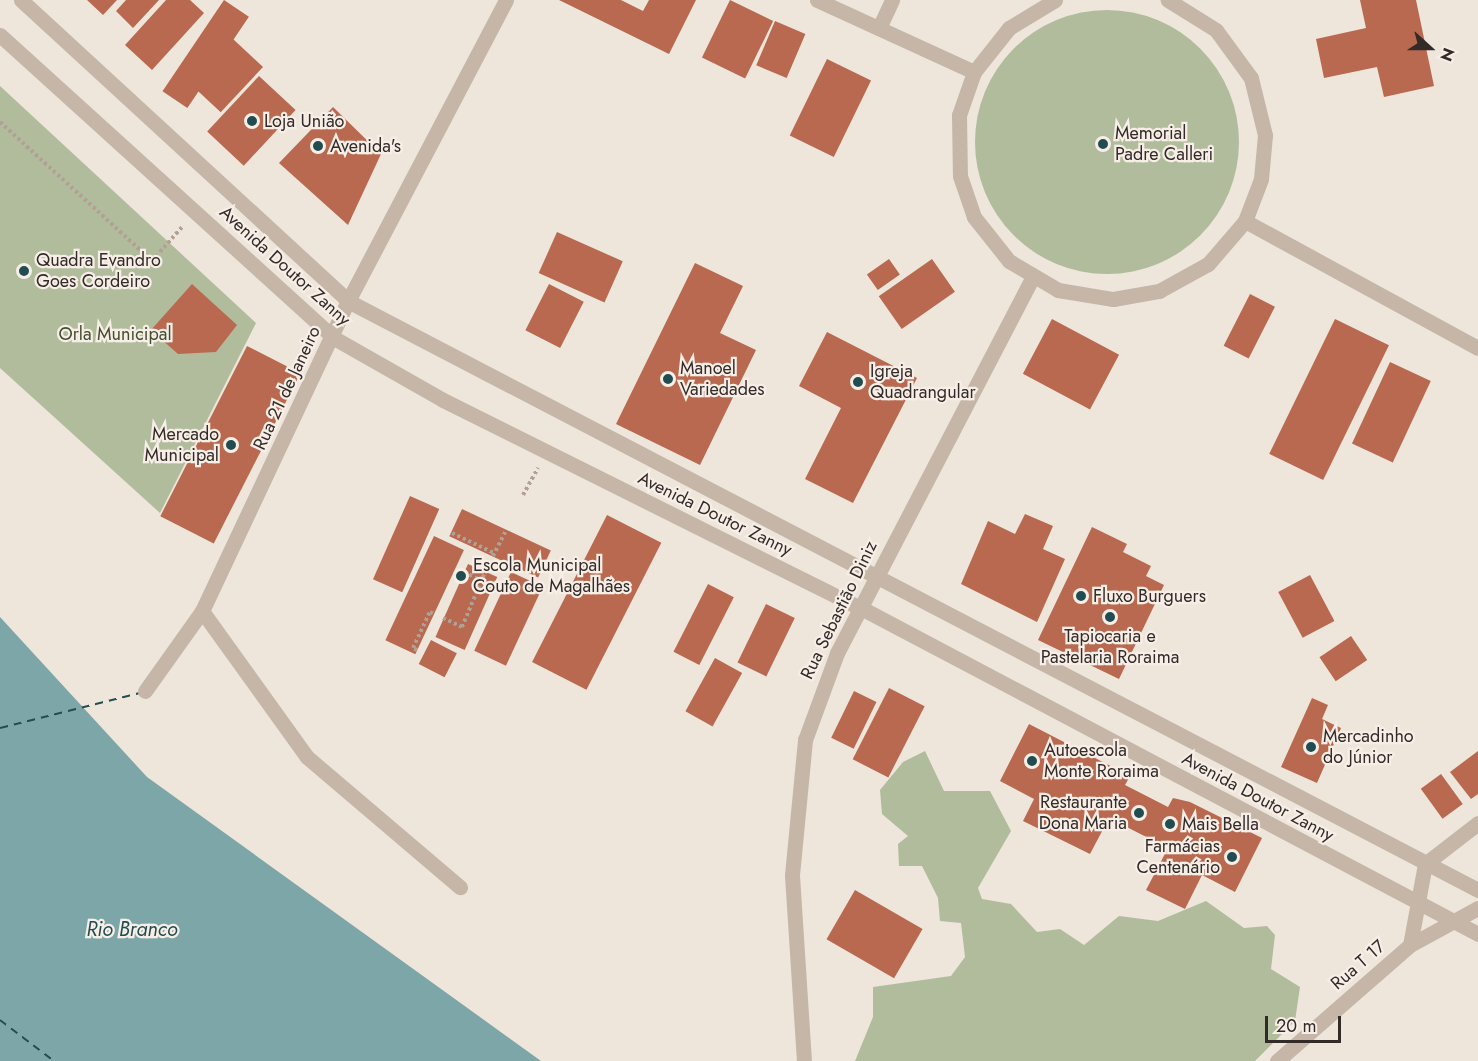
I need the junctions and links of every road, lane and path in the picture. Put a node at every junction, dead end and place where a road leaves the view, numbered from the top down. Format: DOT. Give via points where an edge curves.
graph roads {
  1 [pos="21,0"];
  2 [pos="506,0"];
  3 [pos="817,0"];
  4 [pos="892,0"];
  5 [pos="1055,0"];
  6 [pos="1176,2"];
  7 [pos="834,4"];
  8 [pos="879,28"];
  9 [pos="0,35"];
  10 [pos="974,72"];
  11 [pos="0,122"];
  12 [pos="83,198"];
  13 [pos="79,202"];
  14 [pos="195,212"];
  15 [pos="1245,221"];
  16 [pos="1032,278"];
  17 [pos="348,301"];
  18 [pos="334,338"];
  19 [pos="1478,348"];
  20 [pos="547,452"];
  21 [pos="523,495"];
  22 [pos="506,530"];
  23 [pos="452,533"];
  24 [pos="464,572"];
  25 [pos="485,572"];
  26 [pos="876,576"];
  27 [pos="483,582"];
  28 [pos="493,586"];
  29 [pos="862,609"];
  30 [pos="202,611"];
  31 [pos="434,614"];
  32 [pos="443,618"];
  33 [pos="417,650"];
  34 [pos="145,691"];
  35 [pos="1478,823"];
  36 [pos="1425,864"];
  37 [pos="460,887"];
  38 [pos="1478,890"];
  39 [pos="1420,904"];
  40 [pos="1478,908"];
  41 [pos="1455,922"];
  42 [pos="1478,934"];
  43 [pos="1410,945"];
  44 [pos="804,1061"];
  45 [pos="1277,1061"];
  1 -- 17 [label="street, Avenida Doutor Zanny"];
  2 -- 17 [label="street, Rua 21 de Janeiro"];
  3 -- 7 [label="street"];
  4 -- 8 [label="street"];
  5 -- 10 [label="street" via="1009,28"];
  6 -- 15 [label="street" via="1227,41 1257,92 1265,158"];
  7 -- 8 [label="street"];
  8 -- 10 [label="street"];
  9 -- 14 [label="street, Avenida Doutor Zanny"];
  10 -- 16 [label="street" via="957,130 964,191 990,241"];
  11 -- 12 [label="path"];
  12 -- 13 [label="path"];
  12 -- 14 [label="path" via="152,261"];
  14 -- 18 [label="street, Avenida Doutor Zanny"];
  15 -- 16 [label="street" via="1209,264 1159,291 1099,299"];
  15 -- 19 [label="street"];
  16 -- 26 [label="street, Rua Sebastião Diniz"];
  17 -- 18 [label="street, Rua 21 de Janeiro"];
  17 -- 26 [label="street, Avenida Doutor Zanny"];
  18 -- 20 [label="street, Avenida Doutor Zanny"];
  18 -- 30 [label="street, Rua 21 de Janeiro"];
  20 -- 21 [label="path"];
  20 -- 29 [label="street, Avenida Doutor Zanny"];
  22 -- 23 [label="path" via="493,554"];
  24 -- 27 [label="path"];
  25 -- 27 [label="path"];
  26 -- 29 [label="street, Rua Sebastião Diniz"];
  26 -- 36 [label="street, Avenida Doutor Zanny"];
  27 -- 28 [label="path"];
  27 -- 32 [label="path" via="462,627"];
  29 -- 39 [label="street, Avenida Doutor Zanny"];
  29 -- 44 [label="street, Rua Sebastião Diniz" via="820,694 805,740 795,809 792,875"];
  30 -- 34 [label="street, Rua 21 de Janeiro"];
  30 -- 37 [label="street" via="307,757"];
  31 -- 33 [label="path" via="430,612 413,648"];
  35 -- 36 [label="street"];
  36 -- 38 [label="street, Avenida Doutor Zanny"];
  36 -- 39 [label="street, Rua T 17"];
  39 -- 41 [label="street, Avenida Doutor Zanny"];
  39 -- 43 [label="street, Rua T 17"];
  40 -- 41 [label="street, Rua T 17"];
  41 -- 42 [label="street, Avenida Doutor Zanny"];
  41 -- 43 [label="street, Rua T 17"];
  43 -- 45 [label="street, Rua T 17"];
}
